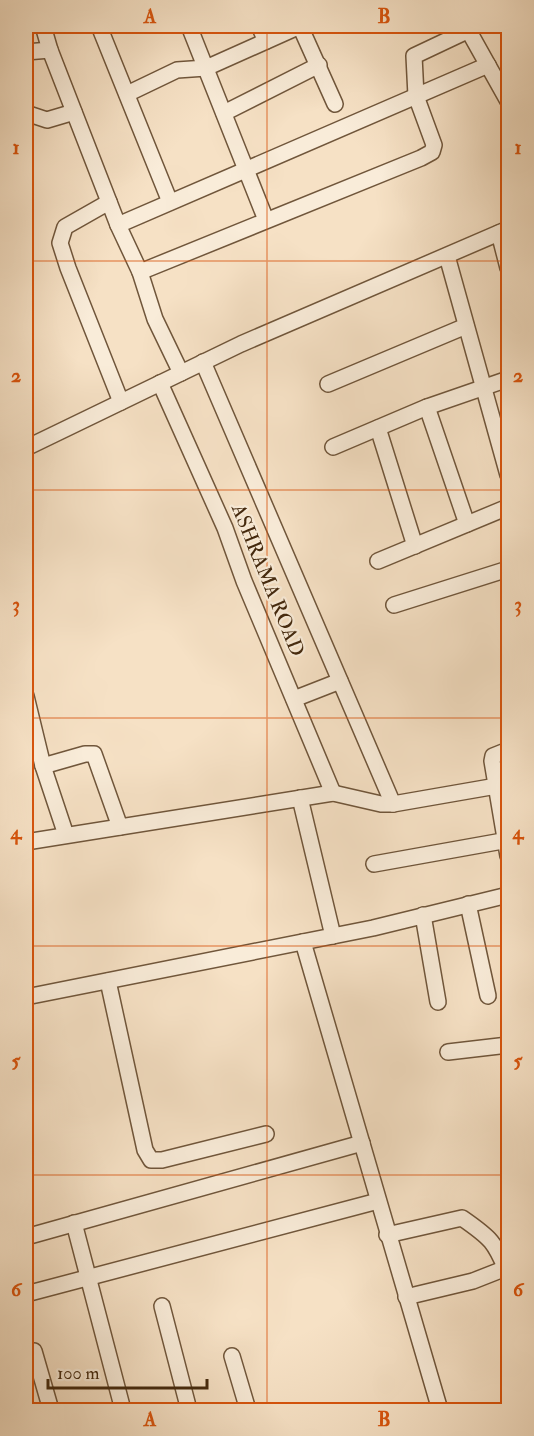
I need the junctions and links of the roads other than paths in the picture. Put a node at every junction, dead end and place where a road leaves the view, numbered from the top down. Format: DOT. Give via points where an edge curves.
graph roads {
  1 [pos="43,26"];
  2 [pos="99,26"];
  3 [pos="189,26"];
  4 [pos="259,26"];
  5 [pos="300,26"];
  6 [pos="468,28"];
  7 [pos="266,41"];
  8 [pos="50,50"];
  9 [pos="26,52"];
  10 [pos="319,65"];
  11 [pos="488,65"];
  12 [pos="206,69"];
  13 [pos="127,94"];
  14 [pos="416,96"];
  15 [pos="508,100"];
  16 [pos="335,104"];
  17 [pos="74,112"];
  18 [pos="26,113"];
  19 [pos="224,113"];
  20 [pos="246,169"];
  21 [pos="109,202"];
  22 [pos="170,202"];
  23 [pos="266,220"];
  24 [pos="118,225"];
  25 [pos="504,231"];
  26 [pos="447,256"];
  27 [pos="508,268"];
  28 [pos="140,272"];
  29 [pos="466,326"];
  30 [pos="202,362"];
  31 [pos="181,373"];
  32 [pos="508,378"];
  33 [pos="160,383"];
  34 [pos="328,384"];
  35 [pos="485,386"];
  36 [pos="121,402"];
  37 [pos="427,407"];
  38 [pos="378,428"];
  39 [pos="333,447"];
  40 [pos="26,448"];
  41 [pos="508,475"];
  42 [pos="508,507"];
  43 [pos="467,524"];
  44 [pos="415,546"];
  45 [pos="378,561"];
  46 [pos="508,569"];
  47 [pos="394,605"];
  48 [pos="340,681"];
  49 [pos="26,696"];
  50 [pos="294,699"];
  51 [pos="508,750"];
  52 [pos="44,766"];
  53 [pos="502,785"];
  54 [pos="333,793"];
  55 [pos="300,798"];
  56 [pos="393,804"];
  57 [pos="120,827"];
  58 [pos="66,835"];
  59 [pos="507,840"];
  60 [pos="26,842"];
  61 [pos="508,856"];
  62 [pos="374,864"];
  63 [pos="508,895"];
  64 [pos="468,904"];
  65 [pos="423,915"];
  66 [pos="333,936"];
  67 [pos="303,942"];
  68 [pos="108,981"];
  69 [pos="488,996"];
  70 [pos="26,997"];
  71 [pos="438,1002"];
  72 [pos="508,1045"];
  73 [pos="448,1052"];
  74 [pos="266,1134"];
  75 [pos="362,1143"];
  76 [pos="378,1201"];
  77 [pos="74,1223"];
  78 [pos="387,1235"];
  79 [pos="26,1237"];
  80 [pos="503,1247"];
  81 [pos="507,1271"];
  82 [pos="88,1277"];
  83 [pos="26,1294"];
  84 [pos="406,1297"];
  85 [pos="162,1306"];
  86 [pos="34,1351"];
  87 [pos="232,1356"];
  88 [pos="51,1410"];
  89 [pos="123,1410"];
  90 [pos="189,1410"];
  91 [pos="248,1410"];
  92 [pos="440,1410"];
  1 -- 8 [label="street"];
  2 -- 13 [label="street"];
  3 -- 12 [label="street"];
  4 -- 7 [label="street"];
  5 -- 7 [label="street"];
  5 -- 10 [label="street"];
  6 -- 11 [label="street"];
  6 -- 14 [label="street" via="414,56"];
  7 -- 12 [label="street"];
  8 -- 9 [label="street"];
  8 -- 17 [label="street"];
  10 -- 16 [label="street"];
  10 -- 19 [label="street"];
  11 -- 14 [label="street"];
  11 -- 15 [label="street"];
  12 -- 13 [label="street" via="177,70"];
  12 -- 19 [label="street"];
  13 -- 22 [label="street"];
  14 -- 20 [label="street"];
  14 -- 23 [label="street" via="431,134 432,152"];
  17 -- 18 [label="street" via="48,120"];
  17 -- 21 [label="street"];
  19 -- 20 [label="street"];
  20 -- 22 [label="street"];
  20 -- 23 [label="street"];
  21 -- 24 [label="street"];
  21 -- 36 [label="street" via="65,227 60,243"];
  22 -- 24 [label="street"];
  23 -- 28 [label="street"];
  24 -- 28 [label="street"];
  25 -- 26 [label="street"];
  25 -- 27 [label="street"];
  26 -- 29 [label="street"];
  26 -- 30 [label="street"];
  28 -- 31 [label="street" via="155,318"];
  29 -- 34 [label="street"];
  29 -- 35 [label="street"];
  30 -- 31 [label="street"];
  30 -- 48 [label="street"];
  31 -- 33 [label="street"];
  32 -- 35 [label="street"];
  33 -- 36 [label="street"];
  33 -- 50 [label="street, ASHRAMA ROAD" via="225,528"];
  35 -- 37 [label="street"];
  35 -- 41 [label="street"];
  36 -- 40 [label="street"];
  37 -- 38 [label="street"];
  37 -- 43 [label="street"];
  38 -- 39 [label="street"];
  38 -- 44 [label="street"];
  42 -- 43 [label="street"];
  43 -- 44 [label="street"];
  44 -- 45 [label="street"];
  46 -- 47 [label="street"];
  48 -- 50 [label="street"];
  48 -- 56 [label="street"];
  49 -- 52 [label="street"];
  50 -- 54 [label="street, ASHRAMA ROAD"];
  51 -- 53 [label="street" via="493,756"];
  52 -- 57 [label="street" via="94,754"];
  52 -- 58 [label="street"];
  53 -- 56 [label="street"];
  53 -- 59 [label="street"];
  54 -- 55 [label="street"];
  54 -- 56 [label="street"];
  55 -- 57 [label="street"];
  55 -- 66 [label="street"];
  57 -- 58 [label="street"];
  58 -- 60 [label="street"];
  59 -- 61 [label="street"];
  59 -- 62 [label="street"];
  63 -- 64 [label="street"];
  64 -- 65 [label="street"];
  64 -- 69 [label="street"];
  65 -- 66 [label="street"];
  65 -- 71 [label="street"];
  66 -- 67 [label="street"];
  67 -- 68 [label="street"];
  67 -- 75 [label="street"];
  68 -- 70 [label="street"];
  68 -- 74 [label="street" via="145,1150 151,1160"];
  72 -- 73 [label="street"];
  75 -- 76 [label="street"];
  75 -- 77 [label="street"];
  76 -- 78 [label="street"];
  76 -- 82 [label="street"];
  77 -- 79 [label="street"];
  77 -- 82 [label="street"];
  78 -- 80 [label="street" via="462,1218"];
  78 -- 84 [label="street"];
  80 -- 81 [label="street"];
  81 -- 84 [label="street"];
  82 -- 83 [label="street"];
  82 -- 89 [label="street"];
  84 -- 92 [label="street"];
  85 -- 90 [label="street"];
  86 -- 88 [label="street"];
  87 -- 91 [label="street"];
}
